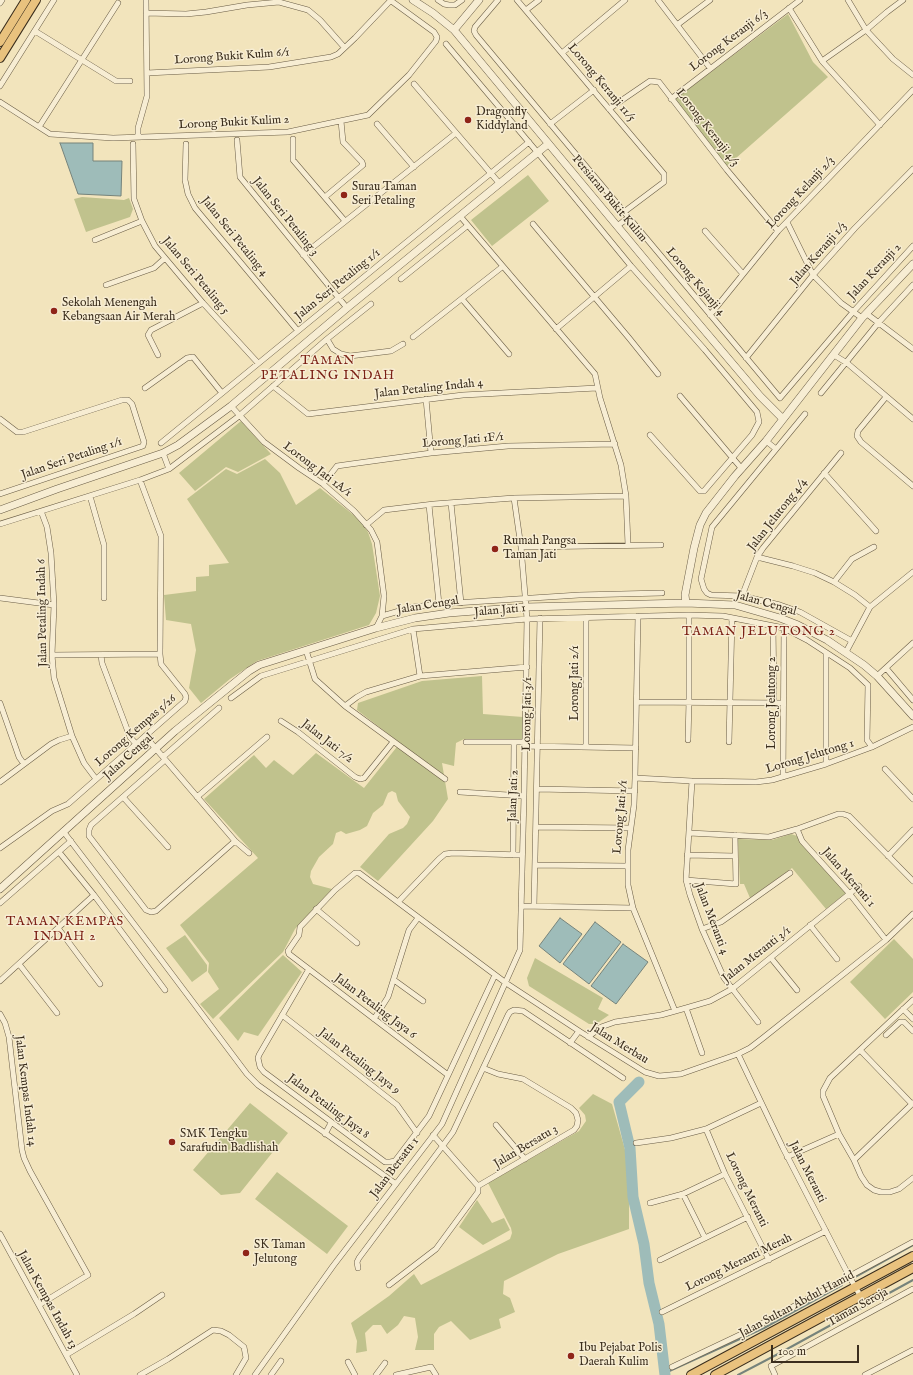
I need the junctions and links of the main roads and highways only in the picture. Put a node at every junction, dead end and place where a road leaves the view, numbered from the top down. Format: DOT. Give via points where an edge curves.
graph roads {
  1 [pos="26,0"];
  2 [pos="36,0"];
  3 [pos="0,42"];
  4 [pos="0,58"];
  5 [pos="913,1256"];
  6 [pos="913,1268"];
  7 [pos="691,1375"];
  8 [pos="715,1375"];
  1 -- 3 [label="main road"];
  2 -- 4 [label="main road"];
  5 -- 7 [label="main road, Jalan Sultan Abdul Hamid"];
  6 -- 8 [label="main road, Jalan Sultan Abdul Hamid"];
}
